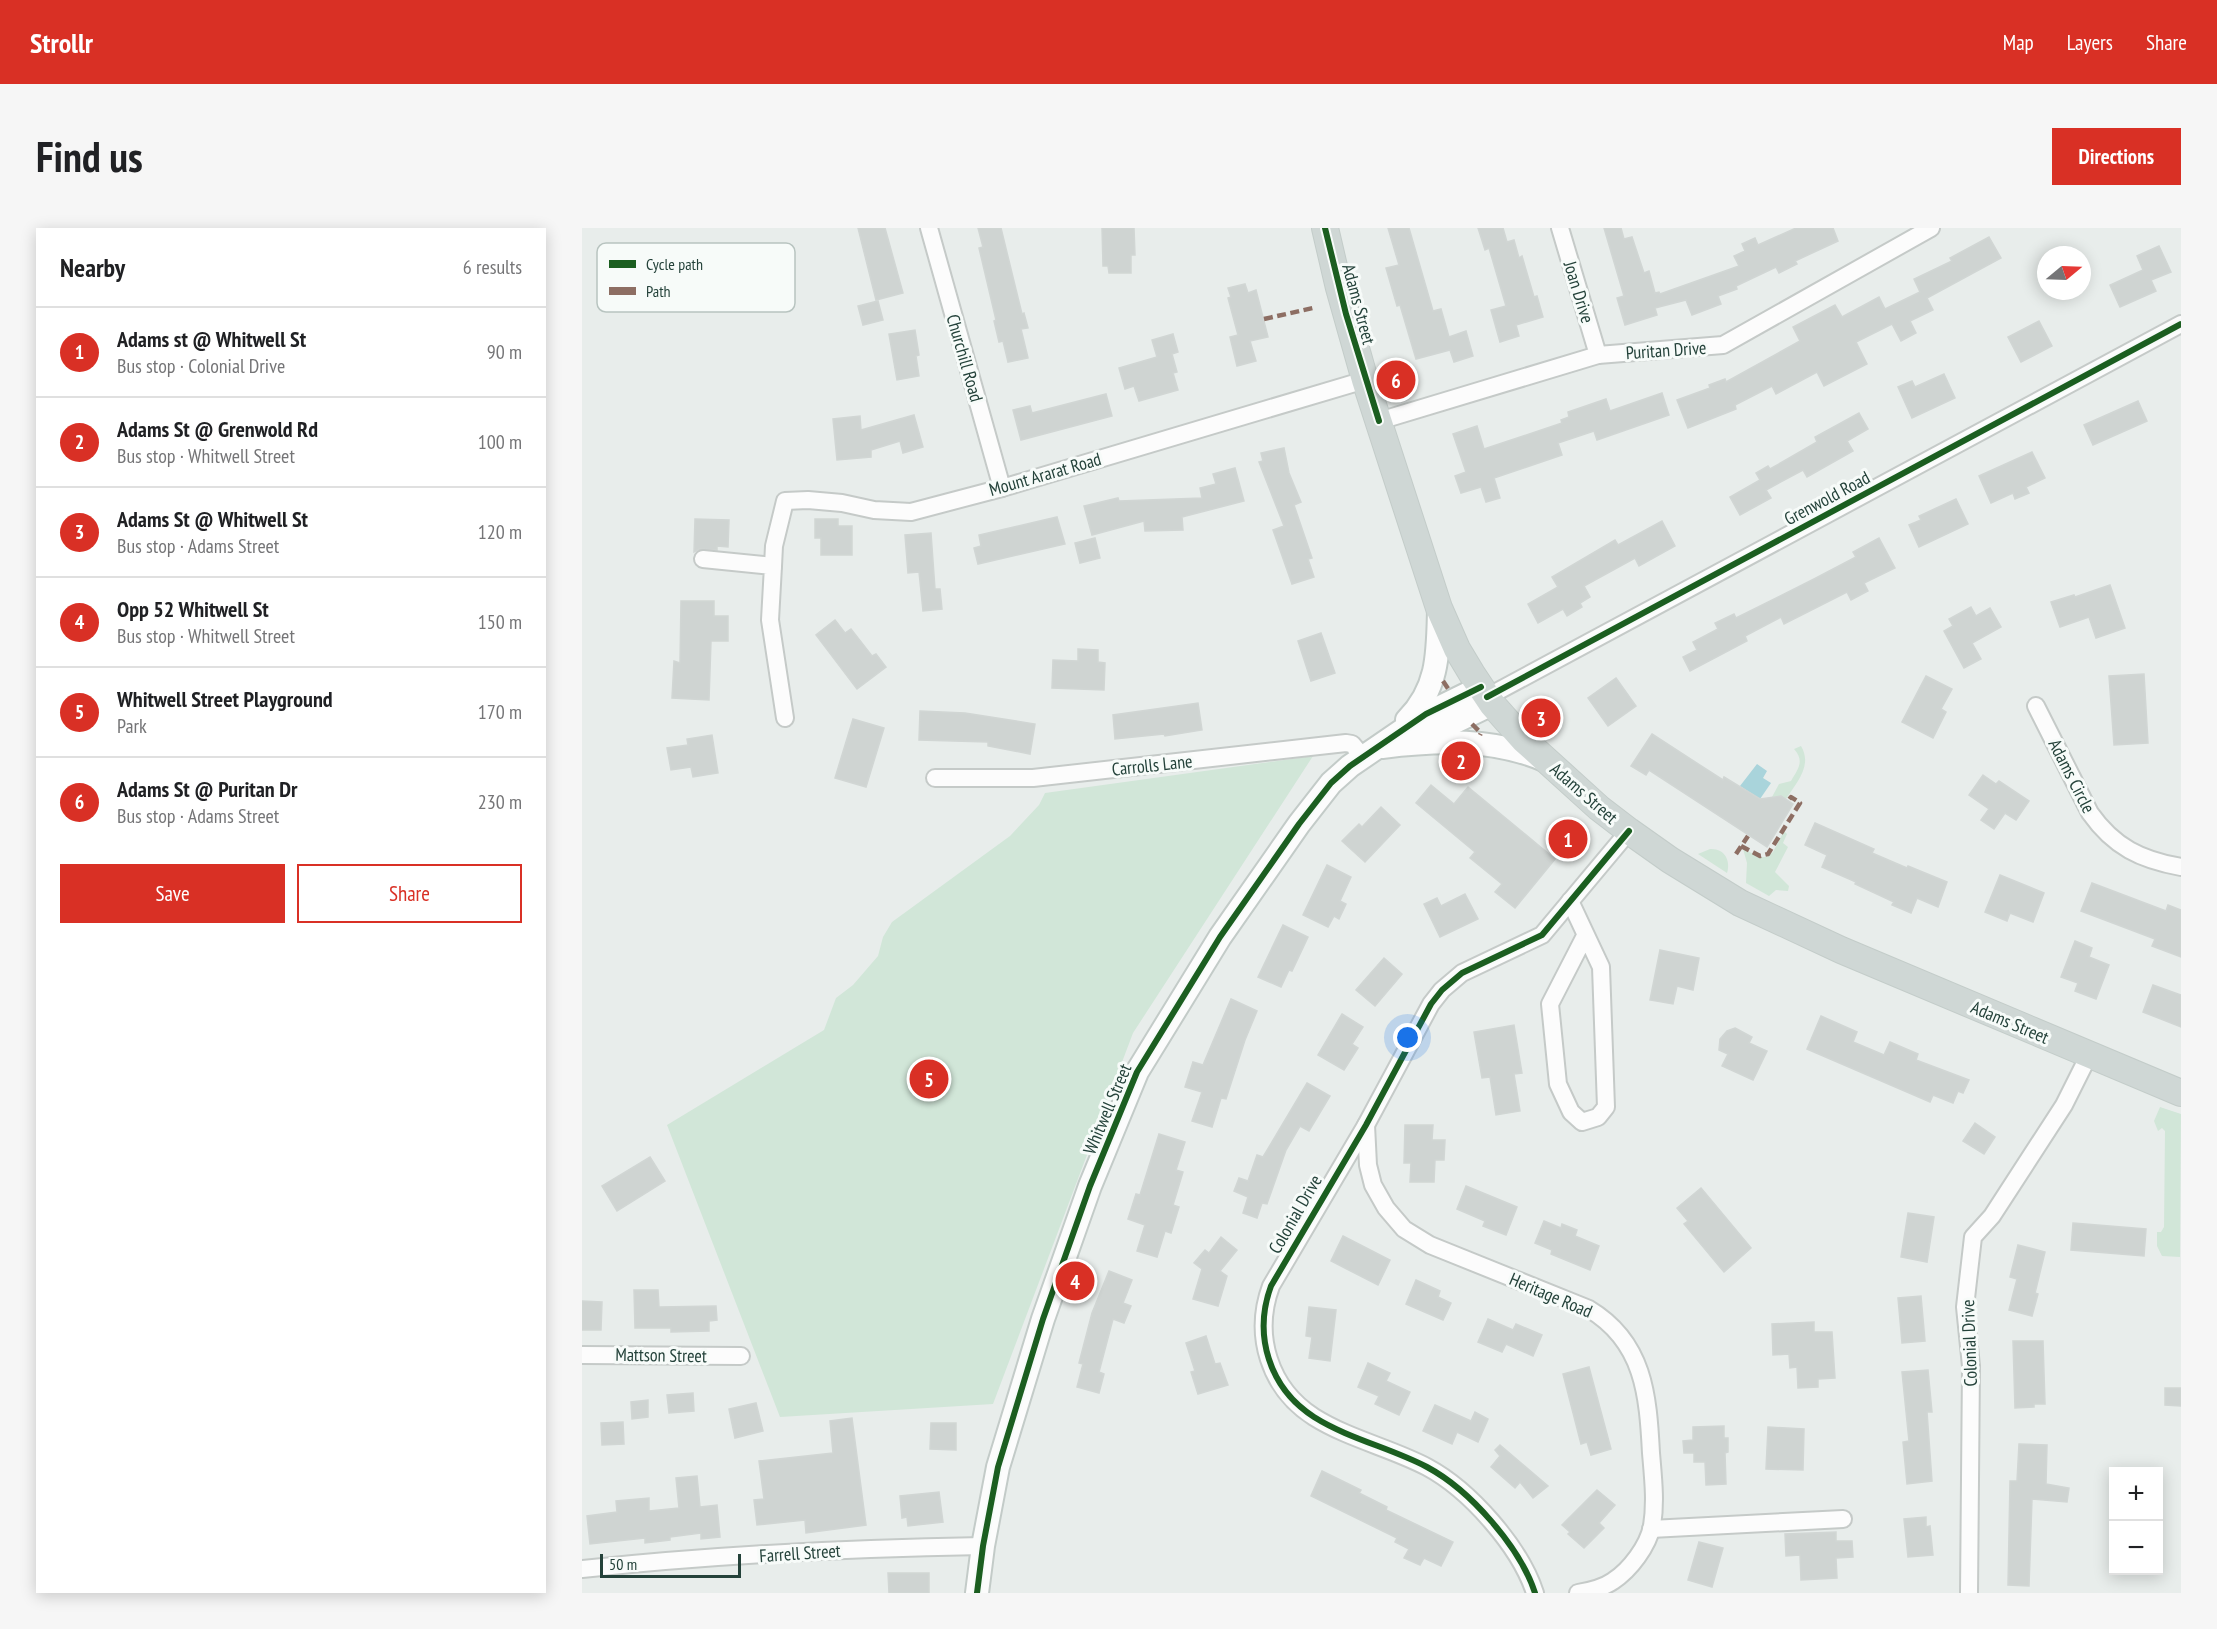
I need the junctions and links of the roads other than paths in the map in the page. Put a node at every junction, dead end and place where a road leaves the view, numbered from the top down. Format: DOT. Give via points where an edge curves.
graph roads {
  1 [pos="930,228"];
  2 [pos="1325,228"];
  3 [pos="1560,228"];
  4 [pos="1931,228"];
  5 [pos="2181,324"];
  6 [pos="1598,355"];
  7 [pos="1365,380"];
  8 [pos="1379,421"];
  9 [pos="1002,488"];
  10 [pos="703,560"];
  11 [pos="773,566"];
  12 [pos="1439,608"];
  13 [pos="1487,696"];
  14 [pos="2036,706"];
  15 [pos="785,718"];
  16 [pos="1371,752"];
  17 [pos="1548,762"];
  18 [pos="935,778"];
  19 [pos="1629,831"];
  20 [pos="2181,867"];
  21 [pos="1570,902"];
  22 [pos="1586,936"];
  23 [pos="2090,1056"];
  24 [pos="2181,1093"];
  25 [pos="1366,1125"];
  26 [pos="582,1355"];
  27 [pos="741,1356"];
  28 [pos="1843,1519"];
  29 [pos="1651,1529"];
  30 [pos="983,1546"];
  31 [pos="582,1569"];
  32 [pos="977,1593"];
  33 [pos="1535,1593"];
  34 [pos="1578,1593"];
  35 [pos="1970,1593"];
  1 -- 9 [label="street, Churchill Road"];
  2 -- 7 [label="main road, Adams Street"];
  3 -- 6 [label="street, Joan Drive"];
  4 -- 6 [label="street, Puritan Drive" via="1723,345"];
  5 -- 13 [label="street, Grenwold Road"];
  6 -- 8 [label="street, Puritan Drive"];
  7 -- 8 [label="main road, Adams Street"];
  7 -- 9 [label="street, Mount Ararat Road"];
  8 -- 12 [label="main road, Adams Street"];
  9 -- 11 [label="street, Mount Ararat Road" via="911,512 785,501"];
  10 -- 11 [label="street"];
  11 -- 15 [label="street" via="770,620"];
  12 -- 13 [label="main road, Adams Street" via="1457,649"];
  12 -- 16 [label="street" via="1438,651 1427,694 1419,709"];
  13 -- 16 [label="street, Whitwell Street" via="1436,731"];
  13 -- 17 [label="main road, Adams Street"];
  14 -- 20 [label="street, Adams Circle" via="2090,813 2102,828 2138,855"];
  16 -- 17 [label="street" via="1439,741 1476,743"];
  16 -- 18 [label="street, Carrolls Lane" via="1346,743 1033,778"];
  16 -- 30 [label="street, Whitwell Street" via="1331,783 1299,824 1220,937 1137,1072 1090,1186 1043,1318 998,1467"];
  17 -- 19 [label="main road, Adams Street"];
  19 -- 21 [label="street, Colonial Drive"];
  19 -- 23 [label="main road, Adams Street" via="1706,884 1760,913"];
  21 -- 22 [label="street"];
  21 -- 25 [label="street, Colonial Drive" via="1542,935 1462,973 1442,990 1421,1021"];
  22 -- 22 [label="street" via="1550,1004 1558,1084 1571,1112 1582,1122 1598,1117 1606,1107 1601,967"];
  23 -- 24 [label="main road, Adams Street"];
  23 -- 35 [label="street, Colonial Drive" via="2064,1105 1992,1216 1973,1237 1965,1306 1971,1366"];
  25 -- 29 [label="street, Heritage Road" via="1373,1185 1404,1229 1430,1245 1589,1309 1617,1331 1628,1346 1642,1375 1649,1409 1654,1506"];
  25 -- 33 [label="street, Colonial Drive" via="1271,1286 1263,1313 1269,1362 1284,1389 1315,1418 1426,1467 1460,1489 1494,1524 1527,1573"];
  26 -- 27 [label="street, Mattson Street"];
  28 -- 29 [label="street"];
  29 -- 34 [label="street, Heritage Road" via="1625,1571 1602,1587"];
  30 -- 31 [label="street, Farrell Street" via="882,1548"];
  30 -- 32 [label="street, Whitwell Street"];
}
